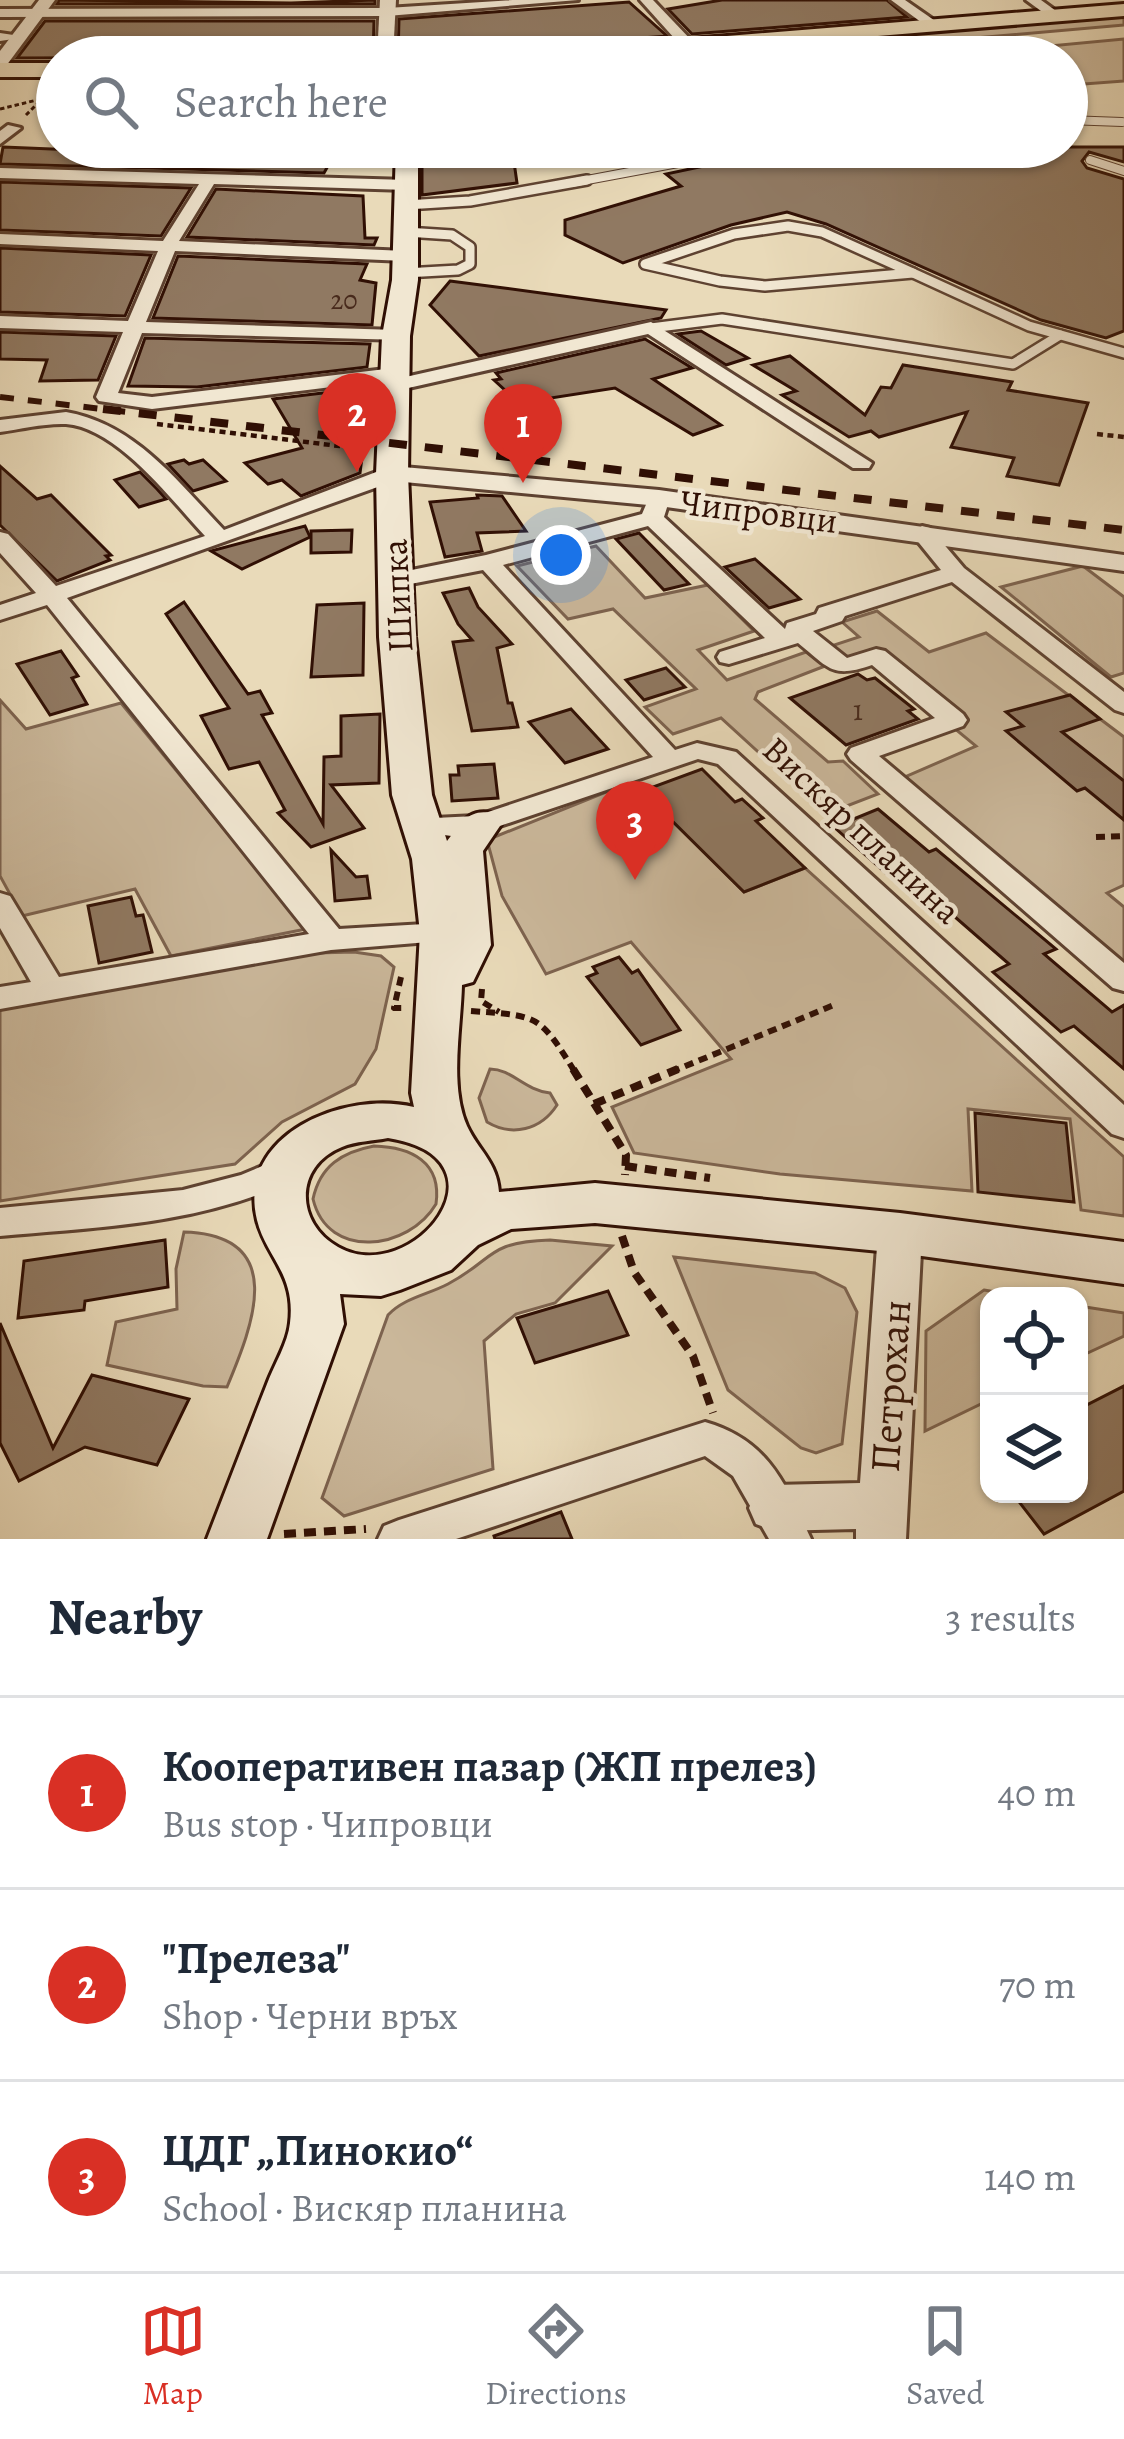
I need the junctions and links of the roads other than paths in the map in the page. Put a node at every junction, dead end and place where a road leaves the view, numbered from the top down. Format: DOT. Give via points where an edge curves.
graph roads {
  1 [pos="572,0"];
  2 [pos="646,0"];
  3 [pos="897,0"];
  4 [pos="1032,0"];
  5 [pos="387,6"];
  6 [pos="42,7"];
  7 [pos="1124,10"];
  8 [pos="0,13"];
  9 [pos="1057,16"];
  10 [pos="934,26"];
  11 [pos="1124,29"];
  12 [pos="386,36"];
  13 [pos="680,36"];
  14 [pos="812,36"];
  15 [pos="1044,36"];
  16 [pos="20,37"];
  17 [pos="0,38"];
  18 [pos="0,66"];
  19 [pos="36,82"];
  20 [pos="36,89"];
  21 [pos="0,92"];
  22 [pos="1088,121"];
  23 [pos="1121,122"];
  24 [pos="1090,160"];
  25 [pos="407,168"];
  26 [pos="650,168"];
  27 [pos="1124,171"];
  28 [pos="0,173"];
  29 [pos="209,179"];
  30 [pos="406,230"];
  31 [pos="0,239"];
  32 [pos="169,244"];
  33 [pos="914,273"];
  34 [pos="0,322"];
  35 [pos="138,327"];
  36 [pos="651,328"];
  37 [pos="1060,335"];
  38 [pos="396,336"];
  39 [pos="1124,343"];
  40 [pos="1119,352"];
  41 [pos="395,380"];
  42 [pos="0,426"];
  43 [pos="862,463"];
  44 [pos="392,474"];
  45 [pos="656,508"];
  46 [pos="922,533"];
  47 [pos="0,539"];
  48 [pos="220,539"];
  49 [pos="488,562"];
  50 [pos="1124,563"];
  51 [pos="956,573"];
  52 [pos="395,580"];
  53 [pos="52,596"];
  54 [pos="0,613"];
  55 [pos="792,637"];
  56 [pos="729,657"];
  57 [pos="1124,705"];
  58 [pos="669,759"];
  59 [pos="482,823"];
  60 [pos="424,825"];
  61 [pos="0,903"];
  62 [pos="442,933"];
  63 [pos="331,940"];
  64 [pos="1124,980"];
  65 [pos="51,989"];
  66 [pos="442,989"];
  67 [pos="0,998"];
  68 [pos="436,1041"];
  69 [pos="355,1123"];
  70 [pos="1124,1125"];
  71 [pos="457,1151"];
  72 [pos="286,1168"];
  73 [pos="204,1200"];
  74 [pos="609,1204"];
  75 [pos="0,1222"];
  76 [pos="461,1230"];
  77 [pos="900,1233"];
  78 [pos="291,1238"];
  79 [pos="1124,1263"];
  80 [pos="403,1268"];
  81 [pos="310,1347"];
  82 [pos="882,1517"];
  83 [pos="782,1524"];
  84 [pos="379,1535"];
  85 [pos="237,1539"];
  1 -- 5 [label="street"];
  2 -- 13 [label="street"];
  3 -- 10 [label="street"];
  4 -- 9 [label="street"];
  5 -- 6 [label="street"];
  5 -- 12 [label="street"];
  6 -- 8 [label="street"];
  6 -- 16 [label="street"];
  7 -- 9 [label="main road"];
  9 -- 10 [label="main road"];
  10 -- 14 [label="main road"];
  11 -- 15 [label="main road"];
  16 -- 17 [label="street"];
  16 -- 18 [label="street"];
  18 -- 19 [label="main road"];
  20 -- 21 [label="main road"];
  22 -- 23 [label="lane"];
  24 -- 27 [label="lane"];
  25 -- 30 [label="main road, Шипка"];
  26 -- 30 [label="lane" via="470,201"];
  28 -- 29 [label="street"];
  29 -- 30 [label="street"];
  29 -- 32 [label="street"];
  30 -- 30 [label="lane" via="458,270 470,265 470,247 452,235"];
  30 -- 32 [label="street"];
  30 -- 38 [label="main road, Шипка"];
  31 -- 32 [label="street"];
  32 -- 35 [label="street"];
  33 -- 33 [label="lane" via="864,270 732,285 645,264 784,226"];
  33 -- 37 [label="lane"];
  34 -- 35 [label="street"];
  35 -- 38 [label="street"];
  35 -- 41 [label="street" via="106,397 152,403"];
  36 -- 37 [label="lane" via="722,319 1013,364"];
  36 -- 41 [label="street"];
  36 -- 43 [label="street"];
  37 -- 40 [label="lane"];
  38 -- 41 [label="main road, Шипка"];
  39 -- 40 [label="lane"];
  41 -- 44 [label="main road, Шипка"];
  42 -- 48 [label="street" via="70,417 101,427"];
  44 -- 45 [label="street, Чипровци"];
  44 -- 48 [label="street"];
  44 -- 52 [label="main road, Шипка"];
  45 -- 46 [label="street, Чипровци"];
  45 -- 49 [label="street"];
  45 -- 55 [label="street"];
  46 -- 50 [label="street, Чипровци"];
  46 -- 51 [label="street"];
  47 -- 53 [label="street"];
  48 -- 53 [label="street"];
  49 -- 52 [label="street"];
  49 -- 58 [label="street"];
  51 -- 55 [label="street" via="828,613"];
  51 -- 57 [label="street"];
  52 -- 60 [label="main road, Шипка" via="412,795"];
  53 -- 54 [label="street"];
  53 -- 63 [label="street"];
  55 -- 56 [label="street"];
  55 -- 64 [label="street" via="843,667 876,656 954,720 860,754"];
  58 -- 59 [label="street, Вискяр планина"];
  58 -- 70 [label="street, Вискяр планина" via="697,751 727,758"];
  59 -- 60 [label="street, Вискяр планина"];
  59 -- 66 [label="main road" via="462,850 469,945"];
  60 -- 62 [label="main road, Шипка"];
  61 -- 65 [label="street"];
  62 -- 63 [label="street"];
  62 -- 66 [label="main road, Шипка"];
  63 -- 65 [label="street"];
  65 -- 67 [label="street"];
  66 -- 68 [label="main road, Шипка"];
  68 -- 69 [label="main road, Шипка" via="400,1092"];
  68 -- 71 [label="main road, Шипка" via="437,1111"];
  69 -- 71 [label="main road" via="404,1122"];
  69 -- 72 [label="main road, Шипка" via="314,1140"];
  71 -- 74 [label="main road" via="513,1182"];
  71 -- 76 [label="main road, Шипка" via="473,1203"];
  72 -- 73 [label="street"];
  72 -- 78 [label="main road" via="276,1202"];
  73 -- 75 [label="street"];
  73 -- 78 [label="street" via="249,1208"];
  74 -- 76 [label="main road" via="505,1210"];
  74 -- 77 [label="main road"];
  76 -- 80 [label="main road" via="431,1257"];
  77 -- 79 [label="main road"];
  77 -- 82 [label="street, Петрохан"];
  78 -- 80 [label="main road" via="337,1270"];
  78 -- 81 [label="main road" via="316,1292"];
  80 -- 81 [label="main road" via="362,1292"];
  81 -- 85 [label="main road"];
  82 -- 83 [label="street" via="865,1506"];
  83 -- 84 [label="street" via="745,1458 727,1442 705,1439"];
}
